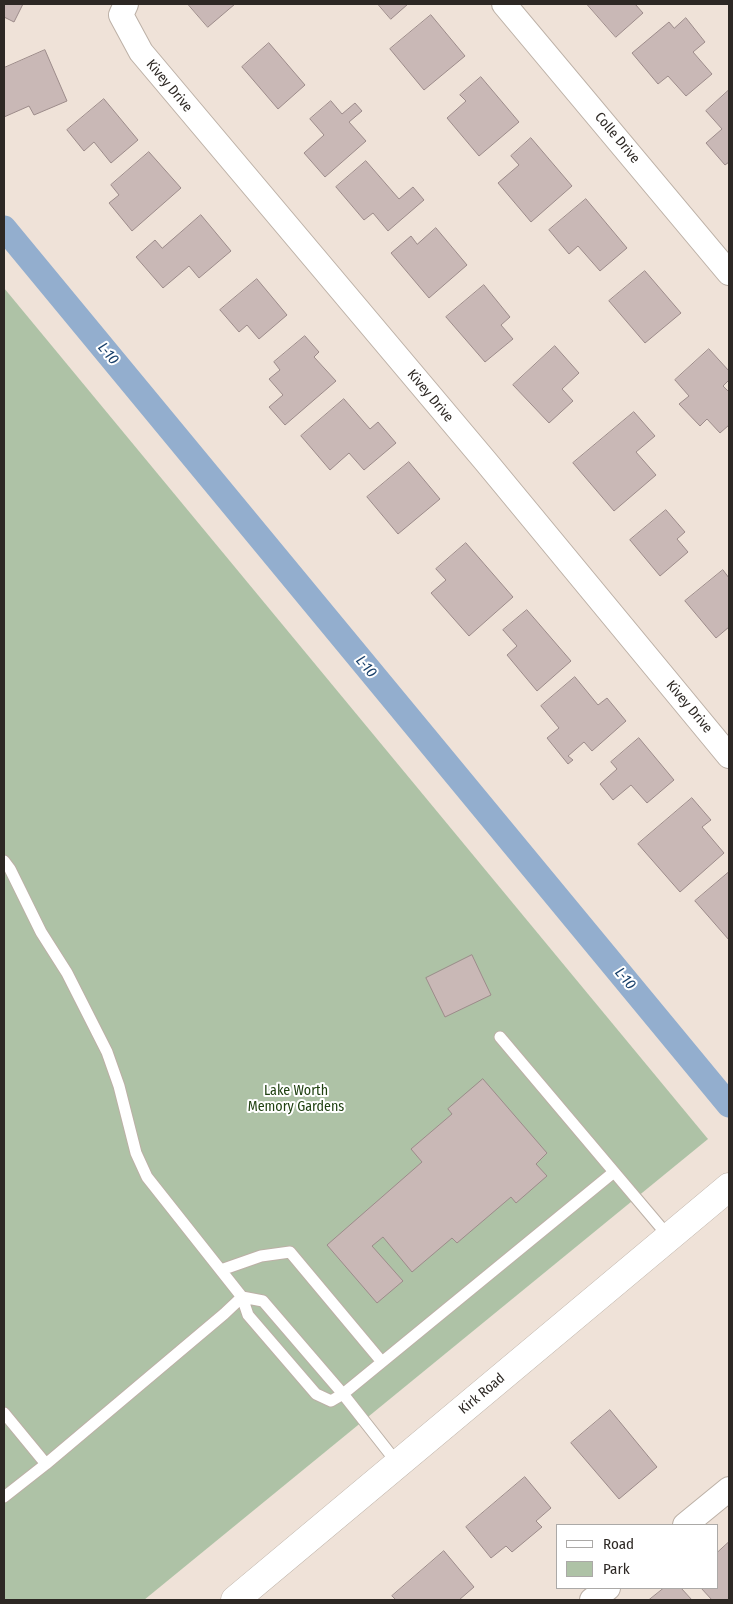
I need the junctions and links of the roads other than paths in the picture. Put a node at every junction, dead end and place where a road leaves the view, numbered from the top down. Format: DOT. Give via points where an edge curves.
graph roads {
  1 [pos="126,4"];
  2 [pos="504,4"];
  3 [pos="729,273"];
  4 [pos="729,756"];
  5 [pos="6,868"];
  6 [pos="500,1037"];
  7 [pos="614,1172"];
  8 [pos="729,1187"];
  9 [pos="669,1237"];
  10 [pos="221,1270"];
  11 [pos="242,1297"];
  12 [pos="382,1362"];
  13 [pos="343,1394"];
  14 [pos="4,1413"];
  15 [pos="46,1464"];
  16 [pos="398,1464"];
  17 [pos="729,1489"];
  18 [pos="4,1498"];
  19 [pos="686,1524"];
  20 [pos="607,1589"];
  21 [pos="235,1600"];
  22 [pos="592,1600"];
  1 -- 4 [label="street, Kivey Drive" via="121,15 141,52"];
  2 -- 3 [label="street, Colle Drive"];
  5 -- 10 [label="lane" via="107,1052 136,1152 147,1177"];
  6 -- 7 [label="lane"];
  7 -- 9 [label="lane"];
  7 -- 12 [label="lane"];
  8 -- 9 [label="street, Kirk Road"];
  9 -- 16 [label="street, Kirk Road"];
  10 -- 11 [label="lane"];
  10 -- 12 [label="lane" via="260,1256 290,1252"];
  11 -- 13 [label="lane" via="263,1301"];
  11 -- 13 [label="lane" via="248,1315 316,1394 331,1400"];
  11 -- 15 [label="lane"];
  12 -- 13 [label="lane"];
  13 -- 16 [label="lane"];
  14 -- 15 [label="lane"];
  15 -- 18 [label="lane"];
  16 -- 21 [label="street, Kirk Road"];
  17 -- 19 [label="street"];
  20 -- 22 [label="street"];
}
